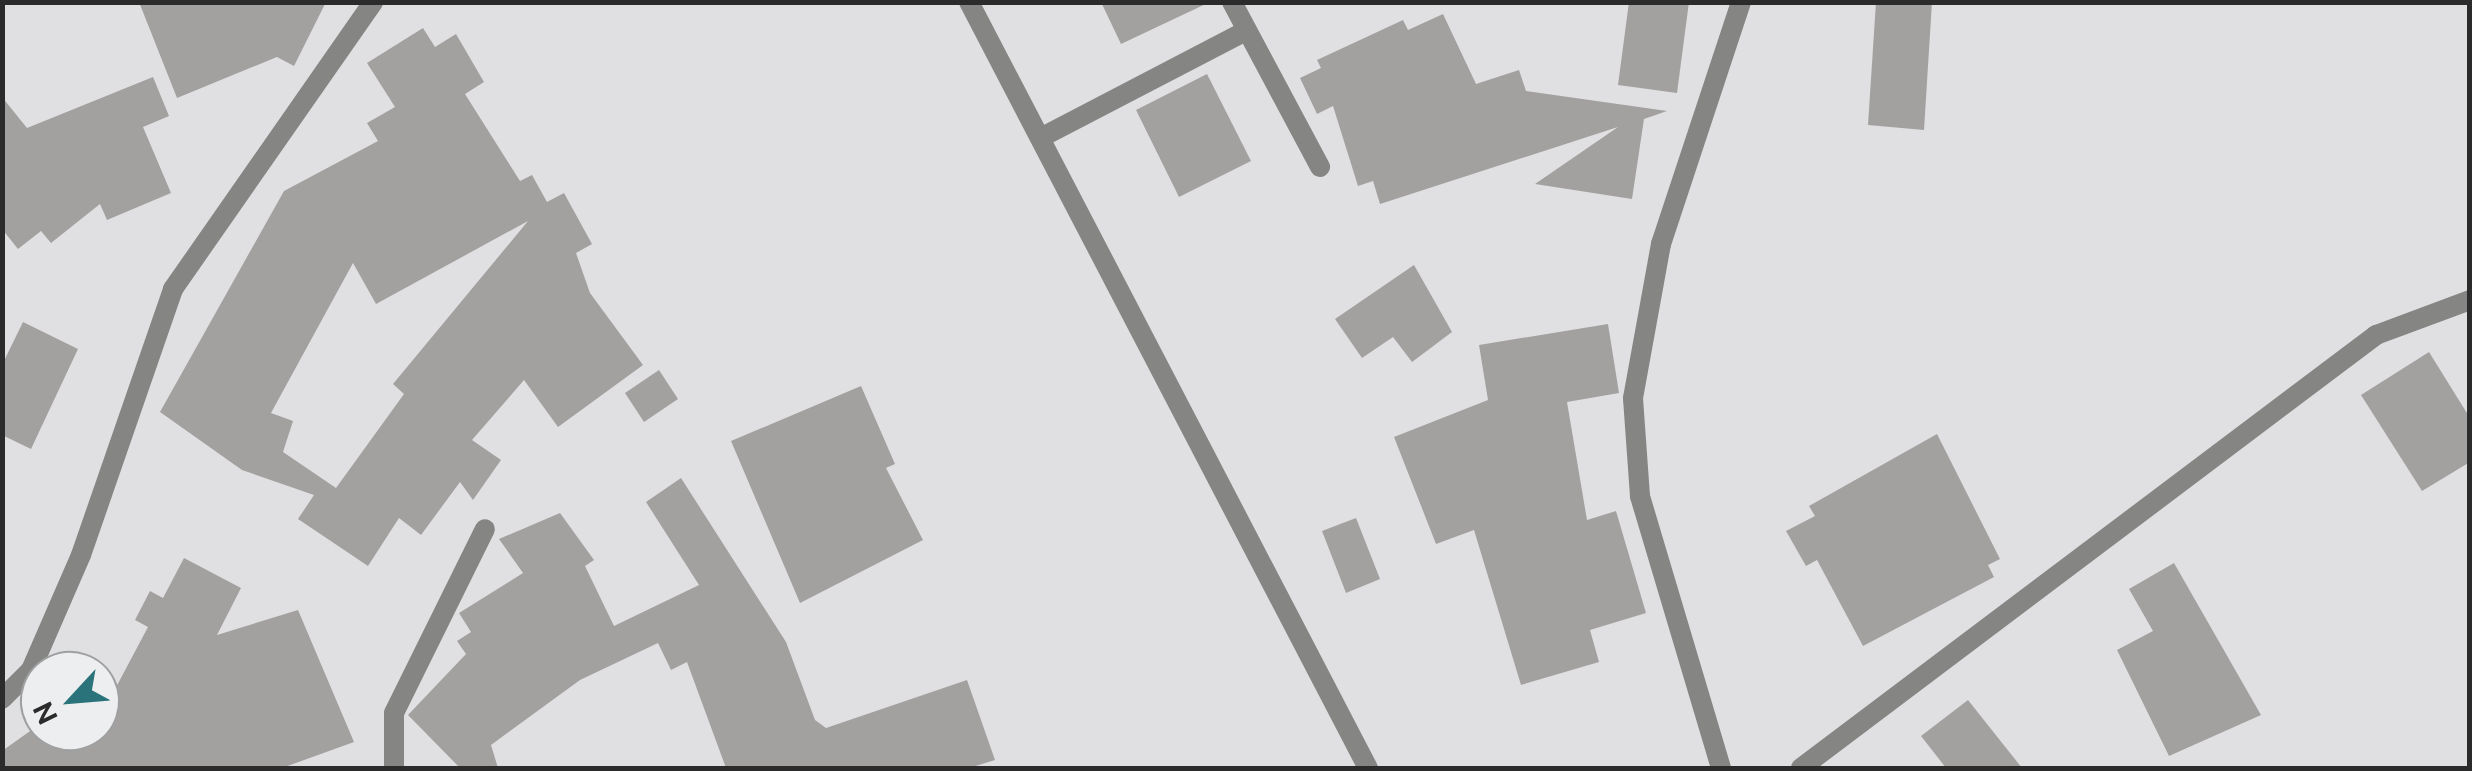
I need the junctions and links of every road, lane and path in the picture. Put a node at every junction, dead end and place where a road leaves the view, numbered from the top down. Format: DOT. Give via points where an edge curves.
graph roads {
  1 [pos="372,2"];
  2 [pos="969,2"];
  3 [pos="1232,2"];
  4 [pos="1741,2"];
  5 [pos="1244,32"];
  6 [pos="1044,136"];
  7 [pos="1320,166"];
  8 [pos="2470,300"];
  9 [pos="485,529"];
  10 [pos="2,699"];
  11 [pos="394,768"];
  12 [pos="1368,768"];
  13 [pos="1721,768"];
  14 [pos="1801,768"];
  1 -- 10 [label="street" via="174,289 32,670"];
  2 -- 6 [label="street"];
  3 -- 5 [label="street"];
  4 -- 13 [label="street" via="1661,244 1633,398 1640,496"];
  5 -- 6 [label="street"];
  5 -- 7 [label="street"];
  6 -- 12 [label="street"];
  8 -- 14 [label="street" via="2376,335"];
  9 -- 11 [label="street" via="394,714"];
}
